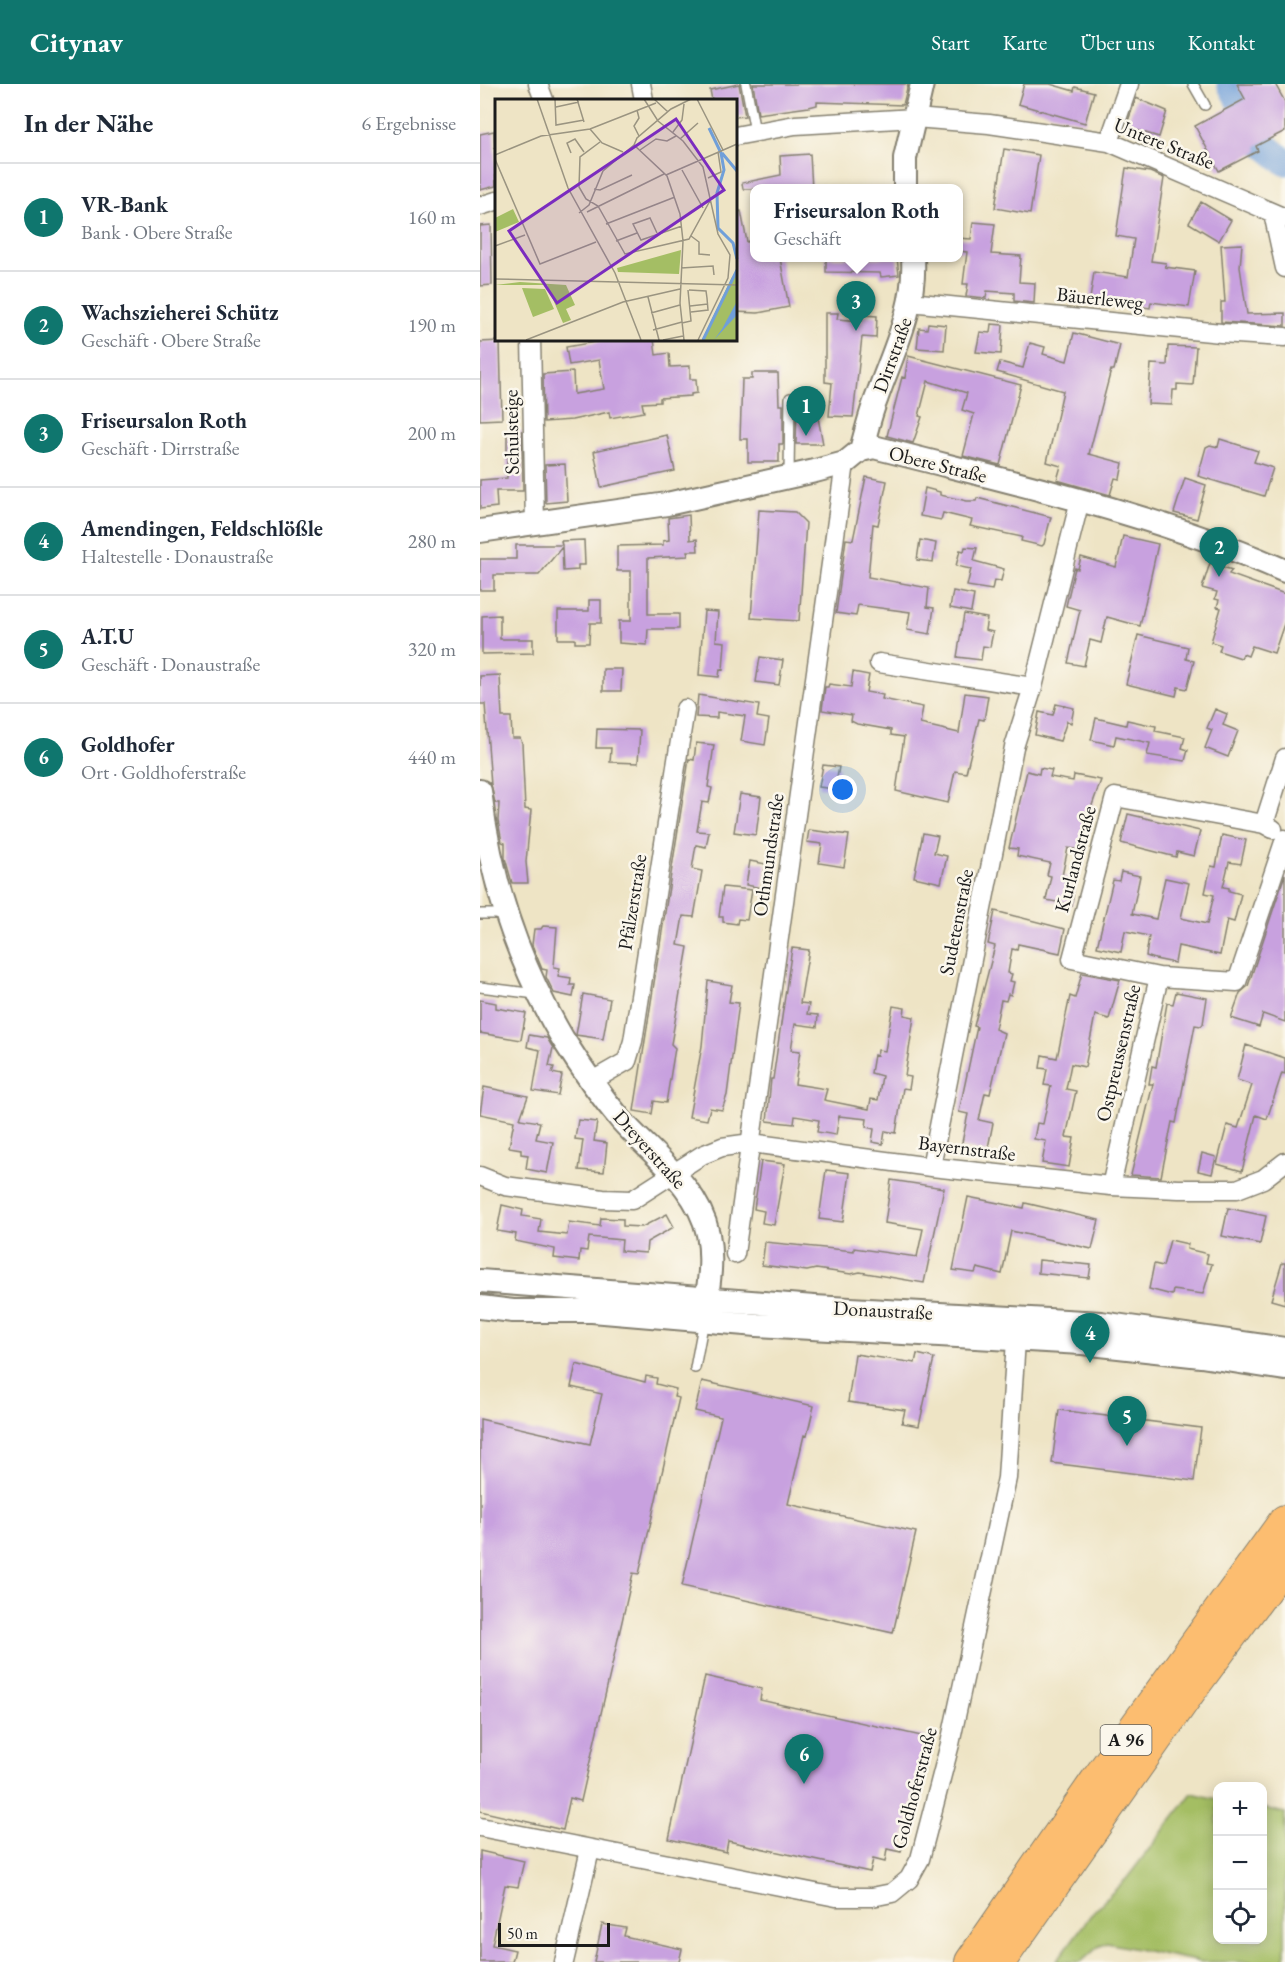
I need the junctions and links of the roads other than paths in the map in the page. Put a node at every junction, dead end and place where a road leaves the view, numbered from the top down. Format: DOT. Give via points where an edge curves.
graph roads {
  1 [pos="538,84"];
  2 [pos="641,84"];
  3 [pos="746,84"];
  4 [pos="922,84"];
  5 [pos="1129,84"];
  6 [pos="1193,84"];
  7 [pos="544,99"];
  8 [pos="644,99"];
  9 [pos="1205,105"];
  10 [pos="915,118"];
  11 [pos="755,132"];
  12 [pos="736,136"];
  13 [pos="1109,142"];
  14 [pos="906,184"];
  15 [pos="495,201"];
  16 [pos="480,206"];
  17 [pos="1279,215"];
  18 [pos="913,262"];
  19 [pos="1285,268"];
  20 [pos="910,302"];
  21 [pos="1285,336"];
  22 [pos="531,340"];
  23 [pos="797,398"];
  24 [pos="853,457"];
  25 [pos="791,481"];
  26 [pos="1080,500"];
  27 [pos="535,524"];
  28 [pos="480,531"];
  29 [pos="1285,571"];
  30 [pos="879,663"];
  31 [pos="1033,687"];
  32 [pos="685,709"];
  33 [pos="1285,758"];
  34 [pos="480,791"];
  35 [pos="1264,824"];
  36 [pos="1285,834"];
  37 [pos="1285,839"];
  38 [pos="480,914"];
  39 [pos="506,914"];
  40 [pos="1159,977"];
  41 [pos="480,987"];
  42 [pos="538,995"];
  43 [pos="592,1081"];
  44 [pos="751,1143"];
  45 [pos="1285,1162"];
  46 [pos="931,1167"];
  47 [pos="673,1174"];
  48 [pos="480,1176"];
  49 [pos="1111,1186"];
  50 [pos="735,1254"];
  51 [pos="480,1281"];
  52 [pos="707,1297"];
  53 [pos="480,1307"];
  54 [pos="704,1320"];
  55 [pos="1016,1340"];
  56 [pos="1285,1349"];
  57 [pos="695,1368"];
  58 [pos="1285,1370"];
  59 [pos="1285,1521"];
  60 [pos="1285,1562"];
  61 [pos="480,1827"];
  62 [pos="590,1850"];
  63 [pos="564,1962"];
  64 [pos="971,1962"];
  65 [pos="999,1962"];
  1 -- 7 [label="street"];
  2 -- 8 [label="street"];
  3 -- 11 [label="lane"];
  4 -- 10 [label="street"];
  5 -- 13 [label="street"];
  6 -- 9 [label="lane"];
  10 -- 11 [label="street, Untere Straße" via="795,125"];
  10 -- 13 [label="street, Untere Straße" via="989,124"];
  10 -- 14 [label="street" via="905,158"];
  11 -- 12 [label="street, Untere Straße"];
  13 -- 17 [label="street, Untere Straße"];
  15 -- 16 [label="street"];
  17 -- 19 [label="street"];
  18 -- 20 [label="street, Dirrstraße"];
  20 -- 21 [label="street, Bäuerleweg"];
  20 -- 24 [label="street, Dirrstraße" via="901,336"];
  22 -- 27 [label="street, Schulsteige"];
  23 -- 25 [label="lane" via="790,398"];
  24 -- 25 [label="street, Obere Straße"];
  24 -- 26 [label="street, Obere Straße" via="874,447"];
  24 -- 44 [label="street, Othmundstraße" via="834,515"];
  25 -- 27 [label="street, Obere Straße"];
  26 -- 29 [label="street, Obere Straße" via="1236,549"];
  26 -- 31 [label="street, Sudetenstraße"];
  27 -- 28 [label="street, Obere Straße"];
  30 -- 31 [label="street"];
  31 -- 46 [label="street, Sudetenstraße" via="1014,747"];
  32 -- 43 [label="street, Pfälzerstraße" via="633,1041 627,1061"];
  33 -- 35 [label="street"];
  34 -- 39 [label="street, Dreyerstraße" via="491,860"];
  35 -- 36 [label="street"];
  35 -- 40 [label="street, Kurlandstraße" via="1115,797 1072,959"];
  37 -- 40 [label="street, Ostpreussenstraße" via="1237,982"];
  38 -- 39 [label="lane"];
  39 -- 42 [label="street, Dreyerstraße"];
  40 -- 49 [label="street, Ostpreussenstraße"];
  41 -- 42 [label="lane"];
  42 -- 43 [label="street, Dreyerstraße"];
  43 -- 47 [label="street, Dreyerstraße" via="619,1118"];
  44 -- 46 [label="street, Bayernstraße"];
  44 -- 47 [label="street, Bayernstraße" via="722,1147"];
  44 -- 50 [label="street, Othmundstraße"];
  45 -- 49 [label="street, Bayernstraße" via="1263,1179 1237,1189"];
  46 -- 49 [label="street, Bayernstraße"];
  47 -- 48 [label="street, Bayernstraße" via="632,1200 621,1201 505,1186"];
  47 -- 52 [label="street, Dreyerstraße" via="696,1202 708,1233 711,1263"];
  51 -- 52 [label="street, Donaustraße"];
  52 -- 54 [label="street, Dreyerstraße"];
  52 -- 56 [label="street, Donaustraße" via="1101,1323"];
  53 -- 54 [label="street, Donaustraße"];
  54 -- 55 [label="street, Donaustraße"];
  54 -- 57 [label="lane"];
  55 -- 58 [label="street, Donaustraße" via="1201,1356"];
  55 -- 62 [label="street, Goldhoferstraße" via="1007,1478 950,1744 920,1859 909,1879 892,1893 836,1897"];
  59 -- 64 [label="highway, A 96"];
  60 -- 65 [label="highway, A 96"];
  61 -- 62 [label="street, Goldhoferstraße"];
  62 -- 63 [label="street"];
}
